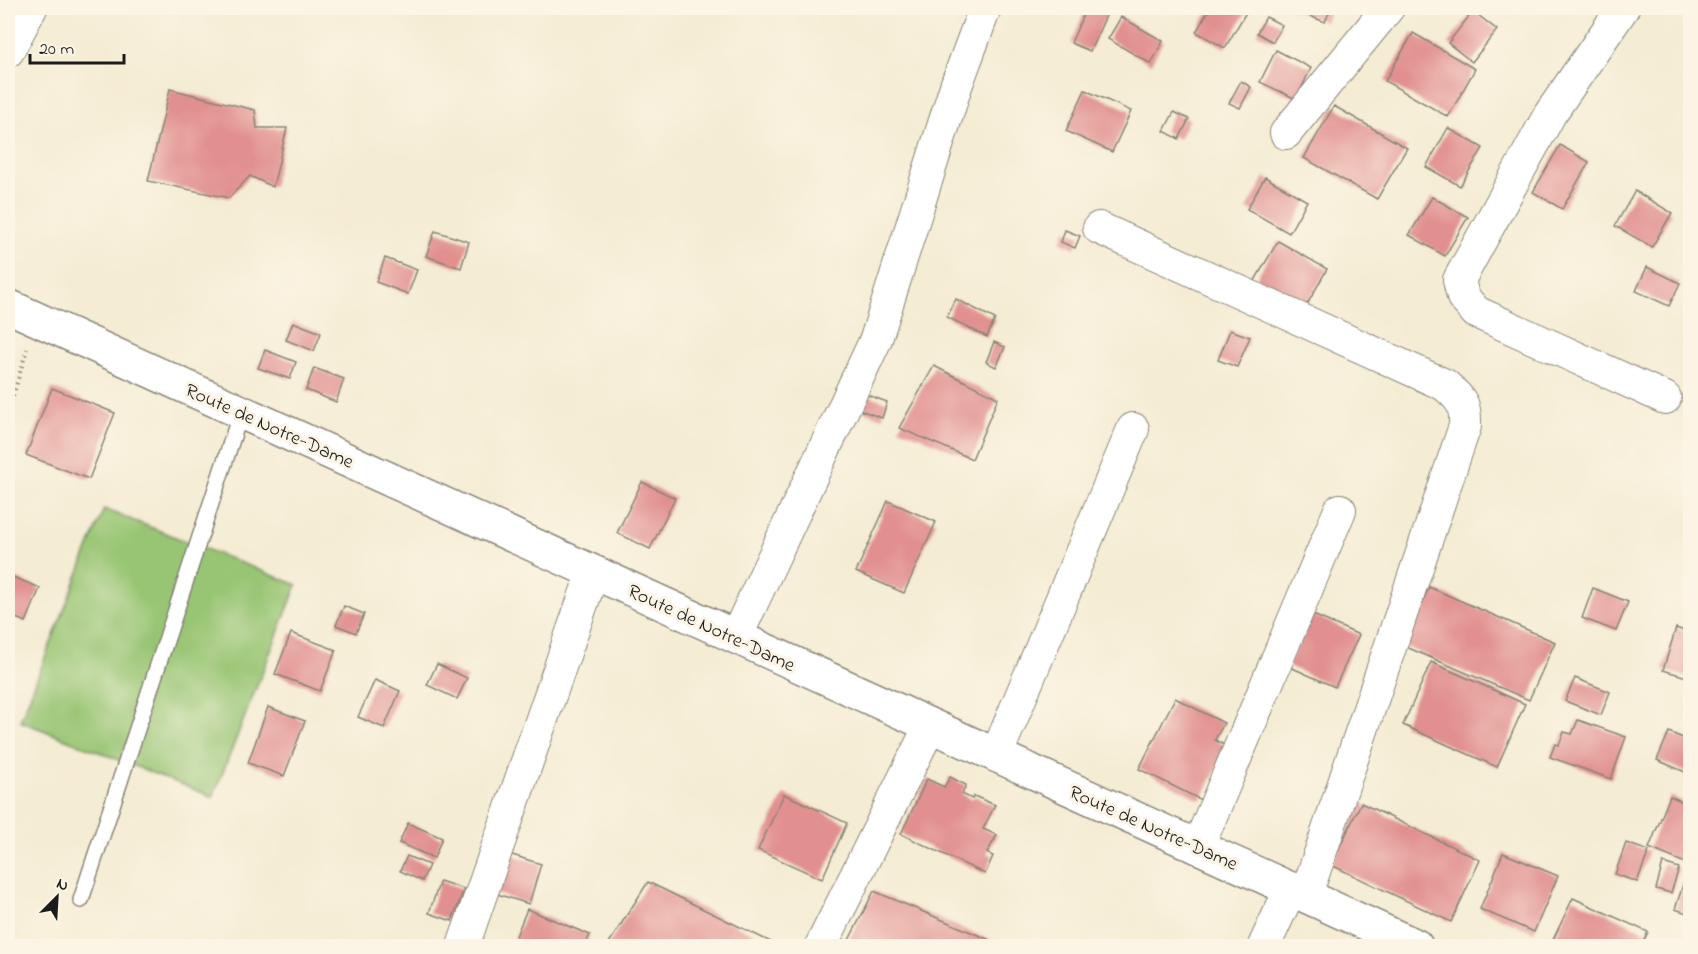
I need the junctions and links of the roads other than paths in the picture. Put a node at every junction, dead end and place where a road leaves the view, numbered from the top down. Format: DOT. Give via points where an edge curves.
graph roads {
  1 [pos="31,8"];
  2 [pos="985,8"];
  3 [pos="1388,8"];
  4 [pos="1623,8"];
  5 [pos="8,51"];
  6 [pos="1286,133"];
  7 [pos="1099,228"];
  8 [pos="22,313"];
  9 [pos="1665,398"];
  10 [pos="242,412"];
  11 [pos="1133,429"];
  12 [pos="1340,510"];
  13 [pos="593,572"];
  14 [pos="736,637"];
  15 [pos="930,726"];
  16 [pos="996,756"];
  17 [pos="1198,847"];
  18 [pos="1299,892"];
  19 [pos="81,900"];
  20 [pos="463,946"];
  21 [pos="821,946"];
  22 [pos="1264,946"];
  23 [pos="1416,946"];
  1 -- 5 [label="street"];
  2 -- 14 [label="street" via="956,86 876,339"];
  3 -- 6 [label="street"];
  4 -- 9 [label="street" via="1550,114 1460,280 1463,297 1476,312"];
  7 -- 18 [label="street" via="1445,385 1459,397 1466,410 1465,426"];
  8 -- 10 [label="street, Route de Notre-Dame"];
  10 -- 13 [label="street, Route de Notre-Dame"];
  10 -- 19 [label="lane"];
  11 -- 16 [label="street"];
  12 -- 17 [label="street"];
  13 -- 14 [label="street, Route de Notre-Dame"];
  13 -- 20 [label="street"];
  14 -- 15 [label="street, Route de Notre-Dame"];
  15 -- 16 [label="street, Route de Notre-Dame"];
  15 -- 21 [label="street"];
  16 -- 17 [label="street, Route de Notre-Dame"];
  17 -- 18 [label="street, Route de Notre-Dame"];
  18 -- 22 [label="street"];
  18 -- 23 [label="street, Route de Notre-Dame"];
}
